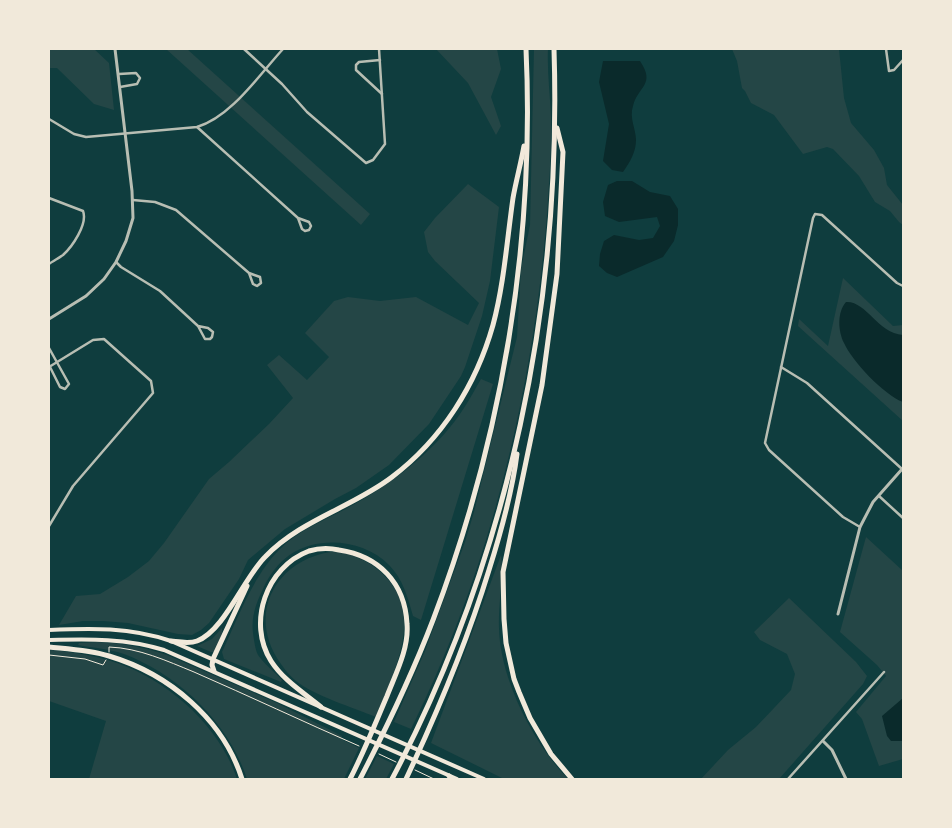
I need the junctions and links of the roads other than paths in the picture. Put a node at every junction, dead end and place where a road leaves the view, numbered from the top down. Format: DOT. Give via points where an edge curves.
graph roads {
  1 [pos="115,49"];
  2 [pos="244,49"];
  3 [pos="283,49"];
  4 [pos="379,49"];
  5 [pos="526,49"];
  6 [pos="554,49"];
  7 [pos="886,49"];
  8 [pos="380,60"];
  9 [pos="903,60"];
  10 [pos="266,69"];
  11 [pos="118,74"];
  12 [pos="120,87"];
  13 [pos="382,94"];
  14 [pos="49,119"];
  15 [pos="556,122"];
  16 [pos="197,127"];
  17 [pos="126,134"];
  18 [pos="527,134"];
  19 [pos="49,198"];
  20 [pos="133,200"];
  21 [pos="298,218"];
  22 [pos="116,262"];
  23 [pos="49,264"];
  24 [pos="249,273"];
  25 [pos="903,286"];
  26 [pos="49,319"];
  27 [pos="198,326"];
  28 [pos="49,348"];
  29 [pos="58,362"];
  30 [pos="49,366"];
  31 [pos="781,367"];
  32 [pos="519,432"];
  33 [pos="903,469"];
  34 [pos="878,496"];
  35 [pos="903,518"];
  36 [pos="49,526"];
  37 [pos="860,527"];
  38 [pos="251,576"];
  39 [pos="838,614"];
  40 [pos="49,630"];
  41 [pos="49,640"];
  42 [pos="171,641"];
  43 [pos="49,647"];
  44 [pos="213,659"];
  45 [pos="214,671"];
  46 [pos="884,672"];
  47 [pos="321,707"];
  48 [pos="823,741"];
  49 [pos="451,777"];
  50 [pos="242,779"];
  51 [pos="350,779"];
  52 [pos="360,779"];
  53 [pos="392,779"];
  54 [pos="406,779"];
  55 [pos="457,779"];
  56 [pos="484,779"];
  57 [pos="572,779"];
  58 [pos="788,779"];
  59 [pos="846,779"];
  1 -- 11 [label="street"];
  2 -- 10 [label="street"];
  3 -- 10 [label="street"];
  4 -- 8 [label="street"];
  5 -- 18 [label="highway"];
  6 -- 15 [label="highway"];
  7 -- 9 [label="street" via="889,71"];
  8 -- 13 [label="street"];
  8 -- 13 [label="street" via="359,62 356,70"];
  10 -- 13 [label="street" via="307,112 366,163 385,144"];
  10 -- 16 [label="street" via="223,114"];
  11 -- 12 [label="street"];
  11 -- 12 [label="street" via="133,73 140,78 137,84"];
  12 -- 17 [label="street"];
  14 -- 17 [label="street" via="74,134 86,137"];
  15 -- 32 [label="highway" via="544,294"];
  15 -- 57 [label="highway" via="563,152 557,274 542,385 503,572 504,619 514,679 524,705 551,754"];
  16 -- 17 [label="street"];
  16 -- 21 [label="street"];
  17 -- 20 [label="street"];
  18 -- 38 [label="highway" via="513,196 493,324 483,354 455,409 409,463 372,491 289,536 264,557"];
  18 -- 52 [label="highway" via="513,310 496,411 482,468 433,620 396,707"];
  19 -- 23 [label="street" via="83,212 85,216 70,247"];
  20 -- 22 [label="street" via="133,218"];
  20 -- 24 [label="street" via="155,202 176,210"];
  21 -- 21 [label="street" via="302,229 309,230 309,222"];
  22 -- 26 [label="street" via="86,296"];
  22 -- 27 [label="street" via="160,291"];
  24 -- 24 [label="street" via="260,277 261,283 253,284"];
  25 -- 31 [label="street" via="822,215 815,214"];
  27 -- 27 [label="street" via="211,330 212,337 205,339"];
  28 -- 29 [label="street"];
  29 -- 30 [label="street"];
  29 -- 30 [label="street" via="69,384 65,389 60,387"];
  29 -- 36 [label="street" via="93,340 104,340 151,381 153,393 73,486"];
  31 -- 33 [label="street" via="807,383"];
  31 -- 37 [label="street" via="766,447 843,517"];
  32 -- 53 [label="highway" via="492,533 462,623 425,712"];
  32 -- 54 [label="highway" via="514,477 480,602 441,702"];
  33 -- 34 [label="street"];
  34 -- 35 [label="street"];
  34 -- 37 [label="street"];
  37 -- 39 [label="street"];
  38 -- 42 [label="highway" via="210,634 192,643"];
  38 -- 44 [label="highway"];
  40 -- 42 [label="main road" via="112,629"];
  41 -- 45 [label="main road" via="133,642 176,654"];
  42 -- 44 [label="main road"];
  43 -- 50 [label="highway" via="108,656 148,672 185,696 218,732"];
  44 -- 45 [label="highway"];
  44 -- 47 [label="main road"];
  45 -- 49 [label="main road"];
  46 -- 48 [label="street"];
  47 -- 51 [label="highway" via="289,682 271,662 260,634 260,618 266,593 289,563 309,552 331,548 359,554 382,568 403,598 408,625 402,658"];
  47 -- 56 [label="main road"];
  48 -- 58 [label="street"];
  48 -- 59 [label="street" via="832,750"];
  49 -- 55 [label="main road"];
}
